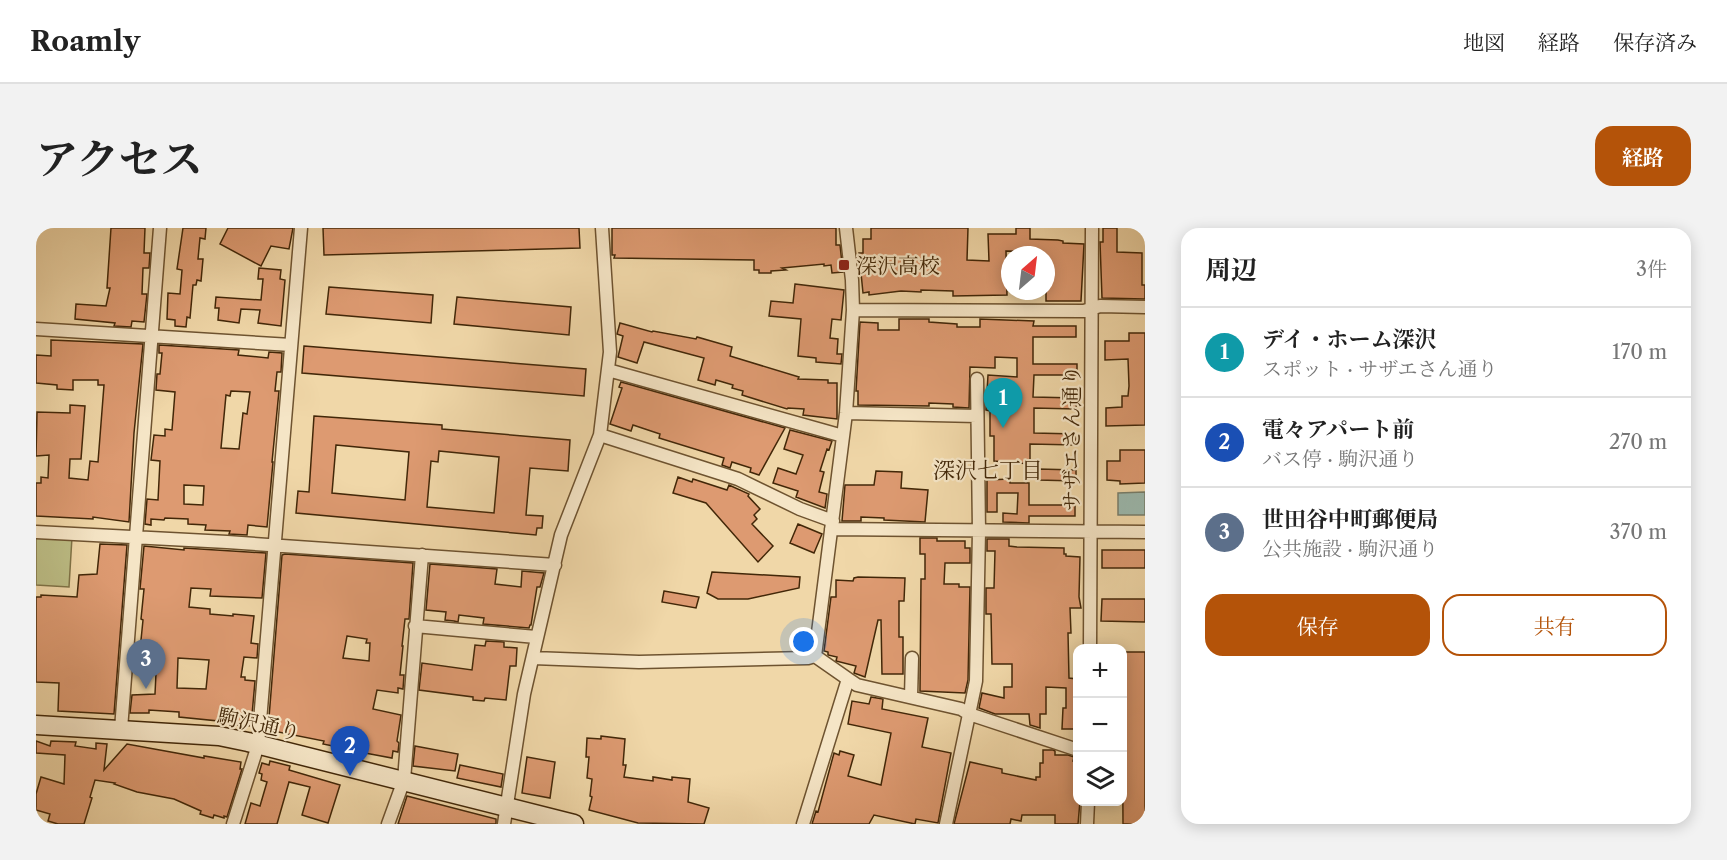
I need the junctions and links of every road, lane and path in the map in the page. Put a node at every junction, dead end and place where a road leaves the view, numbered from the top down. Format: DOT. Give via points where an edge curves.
graph roads {
  1 [pos="160,228"];
  2 [pos="301,228"];
  3 [pos="602,228"];
  4 [pos="846,228"];
  5 [pos="1092,228"];
  6 [pos="1145,307"];
  7 [pos="1092,309"];
  8 [pos="853,310"];
  9 [pos="36,329"];
  10 [pos="151,335"];
  11 [pos="291,345"];
  12 [pos="608,370"];
  13 [pos="977,379"];
  14 [pos="846,413"];
  15 [pos="977,416"];
  16 [pos="600,435"];
  17 [pos="843,436"];
  18 [pos="832,525"];
  19 [pos="979,531"];
  20 [pos="36,532"];
  21 [pos="1090,532"];
  22 [pos="1145,532"];
  23 [pos="135,537"];
  24 [pos="275,546"];
  25 [pos="422,555"];
  26 [pos="555,565"];
  27 [pos="415,626"];
  28 [pos="536,638"];
  29 [pos="1090,644"];
  30 [pos="815,656"];
  31 [pos="912,657"];
  32 [pos="533,658"];
  33 [pos="848,679"];
  34 [pos="911,697"];
  35 [pos="969,714"];
  36 [pos="36,725"];
  37 [pos="121,729"];
  38 [pos="258,745"];
  39 [pos="1073,749"];
  40 [pos="404,780"];
  41 [pos="1088,806"];
  42 [pos="505,815"];
  43 [pos="233,824"];
  44 [pos="388,824"];
  45 [pos="574,824"];
  46 [pos="803,824"];
  47 [pos="946,824"];
  48 [pos="1087,824"];
  1 -- 10 [label="street"];
  2 -- 11 [label="street"];
  3 -- 12 [label="street"];
  4 -- 8 [label="street"];
  5 -- 7 [label="street, サザエさん通り"];
  6 -- 7 [label="street"];
  7 -- 8 [label="street"];
  7 -- 21 [label="street, サザエさん通り"];
  8 -- 14 [label="street"];
  9 -- 10 [label="street"];
  10 -- 11 [label="street"];
  10 -- 23 [label="street"];
  11 -- 24 [label="street"];
  12 -- 16 [label="street"];
  12 -- 17 [label="street"];
  13 -- 15 [label="street"];
  14 -- 15 [label="street"];
  14 -- 17 [label="street"];
  15 -- 19 [label="street"];
  16 -- 18 [label="street" via="738,479"];
  16 -- 26 [label="street" via="561,535"];
  17 -- 18 [label="street"];
  18 -- 19 [label="street"];
  18 -- 30 [label="street"];
  19 -- 21 [label="street"];
  19 -- 35 [label="street" via="976,681"];
  20 -- 23 [label="street"];
  21 -- 22 [label="street"];
  21 -- 29 [label="street, サザエさん通り"];
  23 -- 24 [label="street"];
  23 -- 37 [label="street"];
  24 -- 25 [label="street"];
  24 -- 38 [label="street"];
  25 -- 26 [label="street"];
  25 -- 27 [label="street"];
  26 -- 28 [label="street"];
  27 -- 28 [label="street"];
  27 -- 40 [label="street"];
  28 -- 32 [label="street"];
  30 -- 32 [label="street" via="639,662"];
  30 -- 33 [label="street"];
  31 -- 34 [label="street"];
  32 -- 42 [label="street"];
  33 -- 34 [label="street"];
  33 -- 46 [label="street"];
  34 -- 35 [label="street"];
  35 -- 39 [label="street"];
  35 -- 47 [label="street"];
  36 -- 37 [label="main road, 駒沢通り"];
  37 -- 38 [label="main road, 駒沢通り" via="219,736"];
  38 -- 40 [label="main road, 駒沢通り"];
  38 -- 43 [label="street"];
  40 -- 42 [label="main road, 駒沢通り"];
  40 -- 44 [label="street"];
  41 -- 48 [label="street"];
  42 -- 45 [label="main road, 駒沢通り"];
}
